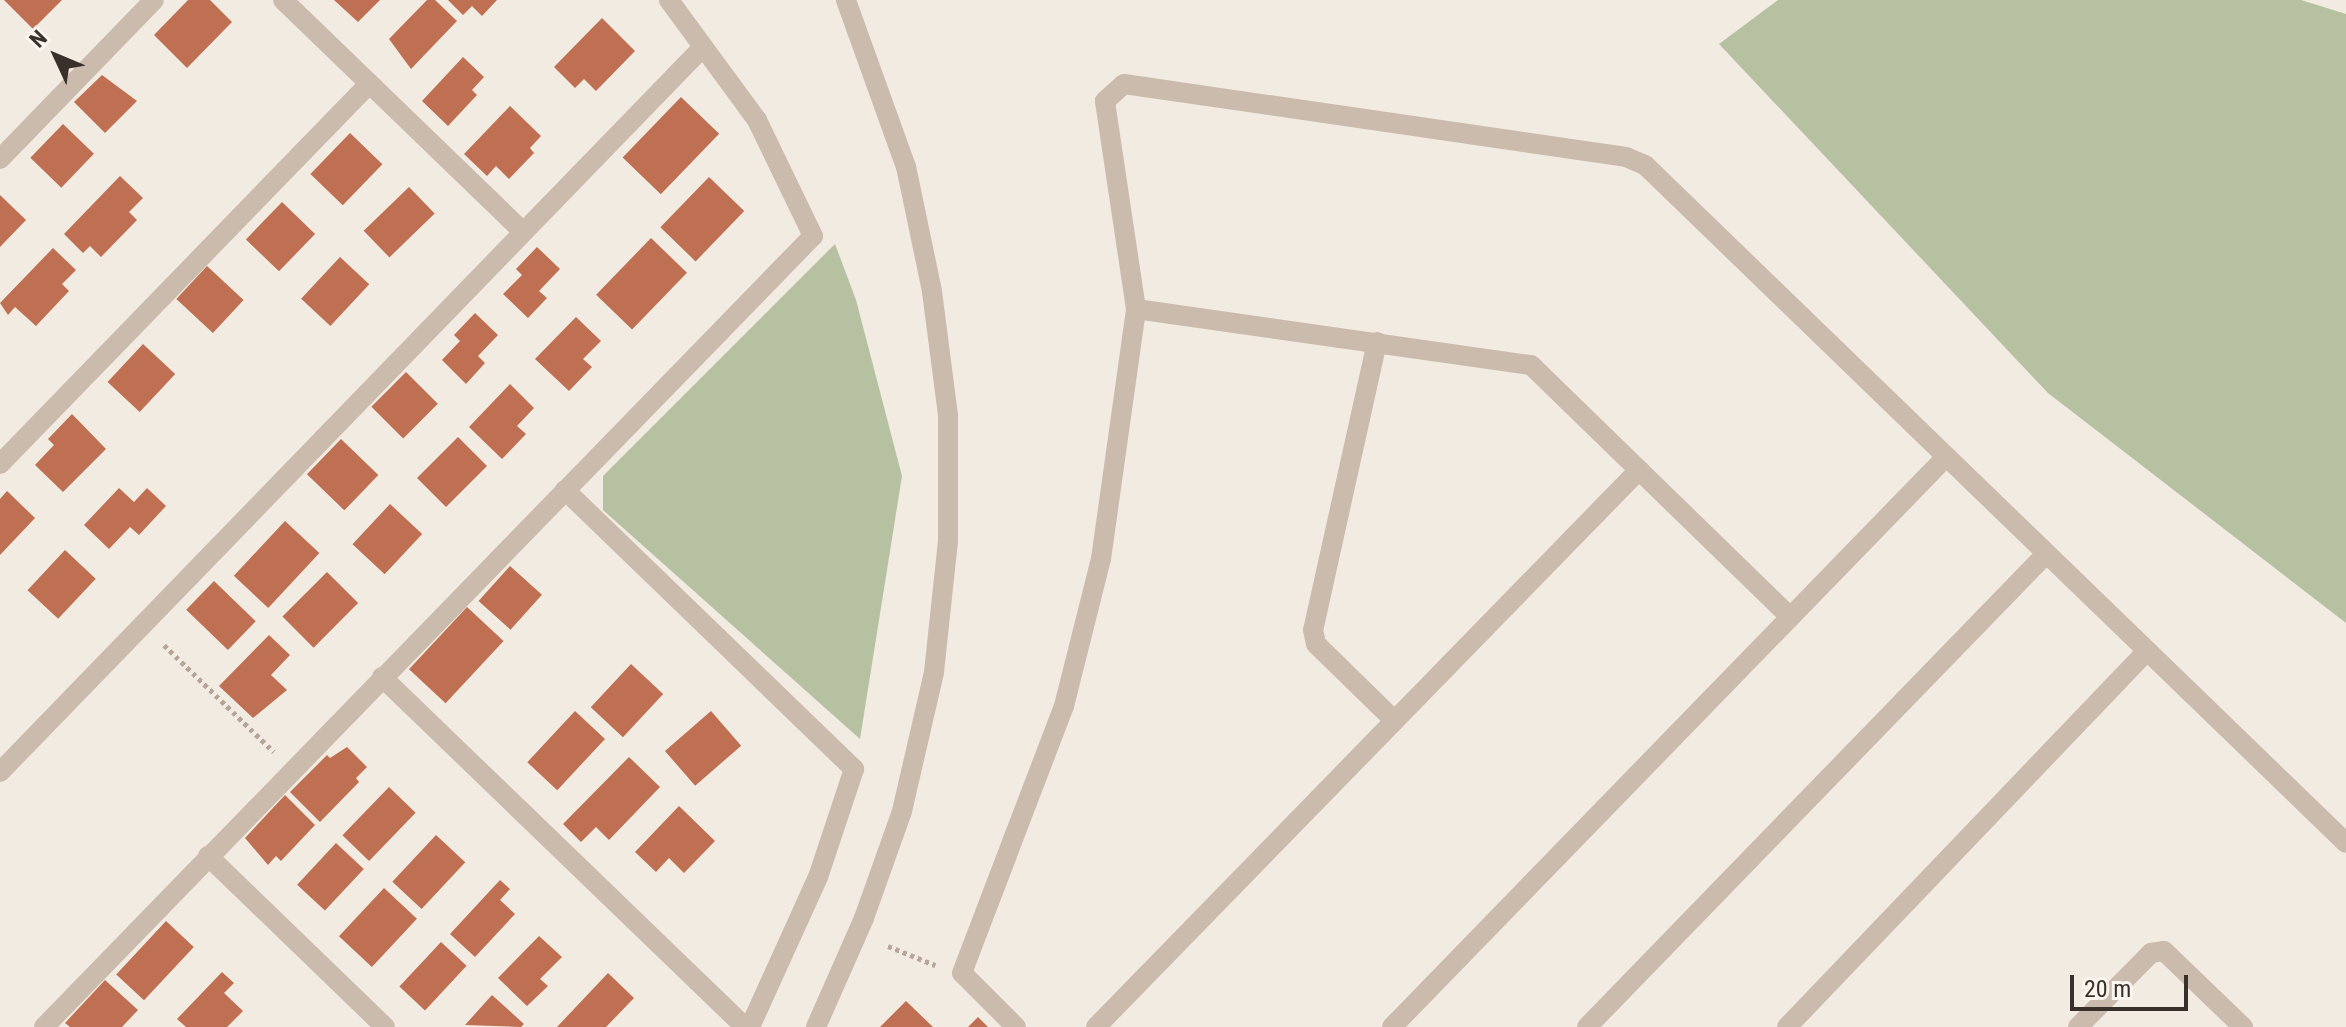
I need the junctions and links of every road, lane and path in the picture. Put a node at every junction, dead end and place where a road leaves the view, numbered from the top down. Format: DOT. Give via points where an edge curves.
graph roads {
  1 [pos="154,0"];
  2 [pos="283,0"];
  3 [pos="669,0"];
  4 [pos="846,0"];
  5 [pos="702,48"];
  6 [pos="369,84"];
  7 [pos="0,159"];
  8 [pos="523,232"];
  9 [pos="1136,309"];
  10 [pos="1377,342"];
  11 [pos="1946,457"];
  12 [pos="0,464"];
  13 [pos="1639,470"];
  14 [pos="565,490"];
  15 [pos="2045,555"];
  16 [pos="1789,616"];
  17 [pos="143,624"];
  18 [pos="2146,652"];
  19 [pos="382,677"];
  20 [pos="1395,721"];
  21 [pos="292,769"];
  22 [pos="0,772"];
  23 [pos="2346,843"];
  24 [pos="208,856"];
  25 [pos="888,946"];
  26 [pos="962,973"];
  27 [pos="44,1027"];
  28 [pos="385,1027"];
  29 [pos="747,1027"];
  30 [pos="816,1027"];
  31 [pos="1016,1027"];
  32 [pos="1096,1027"];
  33 [pos="1392,1027"];
  34 [pos="1587,1027"];
  35 [pos="1787,1027"];
  36 [pos="2078,1027"];
  37 [pos="2243,1027"];
  1 -- 7 [label="street"];
  2 -- 6 [label="street"];
  3 -- 5 [label="street"];
  4 -- 30 [label="street" via="906,167 932,291 948,415 948,541 934,672 902,811 864,918"];
  5 -- 8 [label="street"];
  5 -- 14 [label="street" via="757,120 813,236"];
  6 -- 8 [label="street"];
  6 -- 12 [label="street"];
  8 -- 17 [label="street"];
  9 -- 10 [label="street"];
  9 -- 11 [label="street" via="1105,101 1124,84 1626,157 1645,165"];
  9 -- 26 [label="street" via="1091,608 1064,706"];
  10 -- 13 [label="street" via="1531,365"];
  10 -- 20 [label="street" via="1313,630 1316,644"];
  11 -- 15 [label="street"];
  11 -- 16 [label="street"];
  13 -- 16 [label="street"];
  13 -- 20 [label="street"];
  14 -- 19 [label="street"];
  14 -- 29 [label="street" via="854,769 818,877"];
  15 -- 18 [label="street"];
  15 -- 34 [label="street"];
  16 -- 33 [label="street"];
  17 -- 21 [label="path"];
  17 -- 22 [label="street"];
  18 -- 23 [label="street"];
  18 -- 35 [label="street"];
  19 -- 21 [label="street"];
  19 -- 29 [label="street"];
  20 -- 32 [label="street"];
  21 -- 24 [label="street"];
  24 -- 27 [label="street"];
  24 -- 28 [label="street"];
  25 -- 26 [label="path"];
  26 -- 31 [label="street"];
  36 -- 37 [label="street" via="2151,953 2164,951"];
}
